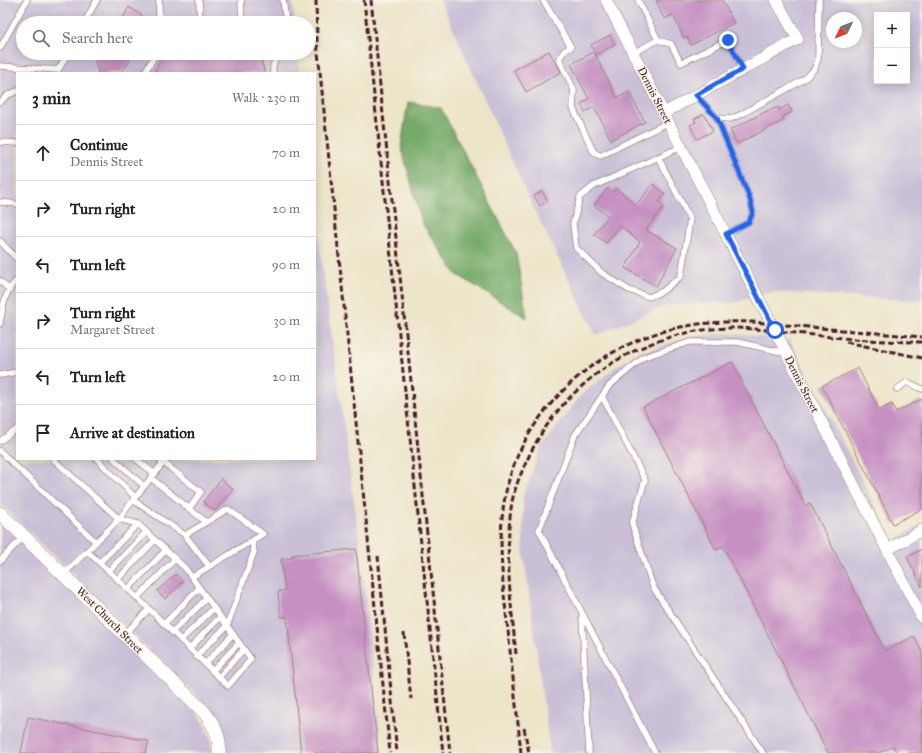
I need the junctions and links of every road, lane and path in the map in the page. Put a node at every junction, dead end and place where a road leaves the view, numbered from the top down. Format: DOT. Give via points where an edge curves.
graph roads {
  1 [pos="27,0"];
  2 [pos="97,0"];
  3 [pos="158,0"];
  4 [pos="199,0"];
  5 [pos="241,0"];
  6 [pos="283,0"];
  7 [pos="543,0"];
  8 [pos="606,0"];
  9 [pos="638,0"];
  10 [pos="776,0"];
  11 [pos="819,0"];
  12 [pos="18,16"];
  13 [pos="88,16"];
  14 [pos="159,16"];
  15 [pos="200,16"];
  16 [pos="242,16"];
  17 [pos="285,16"];
  18 [pos="16,20"];
  19 [pos="658,40"];
  20 [pos="0,48"];
  21 [pos="633,53"];
  22 [pos="64,60"];
  23 [pos="151,60"];
  24 [pos="275,60"];
  25 [pos="0,66"];
  26 [pos="743,69"];
  27 [pos="145,72"];
  28 [pos="273,72"];
  29 [pos="16,91"];
  30 [pos="696,95"];
  31 [pos="0,102"];
  32 [pos="666,117"];
  33 [pos="717,118"];
  34 [pos="0,142"];
  35 [pos="16,143"];
  36 [pos="681,146"];
  37 [pos="658,157"];
  38 [pos="0,202"];
  39 [pos="16,204"];
  40 [pos="726,234"];
  41 [pos="0,241"];
  42 [pos="16,258"];
  43 [pos="0,281"];
  44 [pos="16,281"];
  45 [pos="10,290"];
  46 [pos="0,324"];
  47 [pos="786,353"];
  48 [pos="16,372"];
  49 [pos="0,375"];
  50 [pos="897,389"];
  51 [pos="922,389"];
  52 [pos="602,396"];
  53 [pos="16,430"];
  54 [pos="0,441"];
  55 [pos="0,451"];
  56 [pos="54,460"];
  57 [pos="97,460"];
  58 [pos="115,460"];
  59 [pos="137,460"];
  60 [pos="162,460"];
  61 [pos="153,476"];
  62 [pos="144,486"];
  63 [pos="134,498"];
  64 [pos="189,509"];
  65 [pos="0,512"];
  66 [pos="118,519"];
  67 [pos="206,522"];
  68 [pos="138,524"];
  69 [pos="922,530"];
  70 [pos="146,532"];
  71 [pos="185,535"];
  72 [pos="24,536"];
  73 [pos="154,540"];
  74 [pos="252,541"];
  75 [pos="96,542"];
  76 [pos="166,550"];
  77 [pos="887,550"];
  78 [pos="88,551"];
  79 [pos="175,559"];
  80 [pos="0,561"];
  81 [pos="100,562"];
  82 [pos="209,566"];
  83 [pos="109,571"];
  84 [pos="64,574"];
  85 [pos="192,577"];
  86 [pos="118,579"];
  87 [pos="200,588"];
  88 [pos="128,589"];
  89 [pos="137,598"];
  90 [pos="207,598"];
  91 [pos="214,608"];
  92 [pos="149,609"];
  93 [pos="582,613"];
  94 [pos="220,617"];
  95 [pos="922,618"];
  96 [pos="164,624"];
  97 [pos="227,626"];
  98 [pos="172,632"];
  99 [pos="125,634"];
  100 [pos="233,634"];
  101 [pos="181,640"];
  102 [pos="239,642"];
  103 [pos="189,649"];
  104 [pos="244,649"];
  105 [pos="196,656"];
  106 [pos="205,664"];
  107 [pos="212,671"];
  108 [pos="219,677"];
  109 [pos="219,753"];
  110 [pos="589,753"];
  111 [pos="656,753"];
  112 [pos="763,753"];
  1 -- 12 [label="lane"];
  2 -- 13 [label="lane"];
  3 -- 14 [label="lane"];
  4 -- 15 [label="lane"];
  5 -- 16 [label="lane"];
  6 -- 17 [label="lane"];
  7 -- 32 [label="lane" via="571,47 564,51 559,59 574,90 573,108 594,151 600,156"];
  8 -- 21 [label="street, Dennis Street"];
  9 -- 19 [label="lane"];
  10 -- 26 [label="street" via="798,39"];
  11 -- 33 [label="lane" via="818,58 815,68 794,86 742,114 730,119"];
  18 -- 20 [label="lane"];
  19 -- 21 [label="lane"];
  19 -- 26 [label="lane" via="671,44 681,62 728,40"];
  21 -- 32 [label="street, Dennis Street"];
  22 -- 25 [label="lane" via="58,70"];
  23 -- 27 [label="lane"];
  24 -- 28 [label="lane"];
  26 -- 30 [label="street"];
  29 -- 31 [label="lane"];
  30 -- 32 [label="street"];
  30 -- 33 [label="lane"];
  32 -- 36 [label="street, Dennis Street"];
  33 -- 40 [label="lane" via="753,212 749,222"];
  34 -- 35 [label="lane"];
  36 -- 37 [label="lane"];
  36 -- 40 [label="street, Dennis Street"];
  37 -- 37 [label="lane" via="594,186 580,197 573,224 576,248 602,273 629,290 649,297 663,291 681,276 690,219"];
  38 -- 39 [label="lane"];
  40 -- 47 [label="street, Dennis Street"];
  41 -- 42 [label="lane"];
  43 -- 45 [label="lane"];
  44 -- 45 [label="lane"];
  45 -- 46 [label="lane"];
  47 -- 52 [label="lane" via="736,342 690,342 644,357 609,386"];
  47 -- 77 [label="street, Dennis Street"];
  48 -- 49 [label="lane"];
  50 -- 51 [label="lane" via="907,382"];
  52 -- 93 [label="lane" via="575,435 539,530"];
  52 -- 112 [label="lane" via="644,480 632,524 653,587"];
  53 -- 54 [label="lane"];
  55 -- 75 [label="lane"];
  56 -- 66 [label="lane"];
  57 -- 63 [label="lane"];
  58 -- 62 [label="lane"];
  59 -- 61 [label="lane"];
  60 -- 61 [label="lane"];
  60 -- 64 [label="lane" via="201,492"];
  61 -- 62 [label="lane"];
  61 -- 64 [label="lane"];
  62 -- 63 [label="lane"];
  63 -- 66 [label="lane"];
  63 -- 71 [label="lane"];
  64 -- 67 [label="lane"];
  65 -- 72 [label="street, West Church Street"];
  66 -- 68 [label="lane"];
  66 -- 75 [label="lane"];
  67 -- 71 [label="lane"];
  67 -- 74 [label="lane" via="228,509 263,534"];
  68 -- 70 [label="lane"];
  68 -- 81 [label="lane"];
  69 -- 77 [label="street"];
  70 -- 73 [label="lane"];
  70 -- 83 [label="lane"];
  71 -- 82 [label="lane"];
  72 -- 80 [label="lane"];
  72 -- 84 [label="street, West Church Street"];
  73 -- 76 [label="lane"];
  73 -- 86 [label="lane"];
  74 -- 82 [label="lane"];
  74 -- 97 [label="lane" via="254,552"];
  75 -- 78 [label="lane"];
  76 -- 79 [label="lane"];
  76 -- 88 [label="lane"];
  77 -- 95 [label="street, Dennis Street"];
  78 -- 81 [label="lane"];
  78 -- 84 [label="lane"];
  79 -- 85 [label="lane"];
  79 -- 89 [label="lane"];
  81 -- 83 [label="lane"];
  82 -- 85 [label="lane"];
  83 -- 86 [label="lane"];
  84 -- 99 [label="street, West Church Street"];
  85 -- 87 [label="lane"];
  86 -- 88 [label="lane"];
  87 -- 90 [label="lane"];
  87 -- 96 [label="lane"];
  88 -- 89 [label="lane"];
  89 -- 92 [label="lane"];
  90 -- 91 [label="lane"];
  90 -- 98 [label="lane"];
  91 -- 94 [label="lane"];
  91 -- 101 [label="lane"];
  92 -- 96 [label="lane"];
  92 -- 99 [label="lane"];
  93 -- 110 [label="lane"];
  93 -- 111 [label="lane"];
  94 -- 97 [label="lane"];
  94 -- 103 [label="lane"];
  96 -- 98 [label="lane"];
  97 -- 100 [label="lane"];
  97 -- 105 [label="lane"];
  98 -- 101 [label="lane"];
  99 -- 109 [label="street, West Church Street" via="212,721 219,739"];
  100 -- 102 [label="lane"];
  100 -- 106 [label="lane"];
  101 -- 103 [label="lane"];
  102 -- 104 [label="lane"];
  102 -- 107 [label="lane"];
  103 -- 105 [label="lane"];
  104 -- 108 [label="lane"];
  104 -- 108 [label="lane" via="251,659 228,686"];
  105 -- 106 [label="lane"];
  106 -- 107 [label="lane"];
  107 -- 108 [label="lane"];
}
